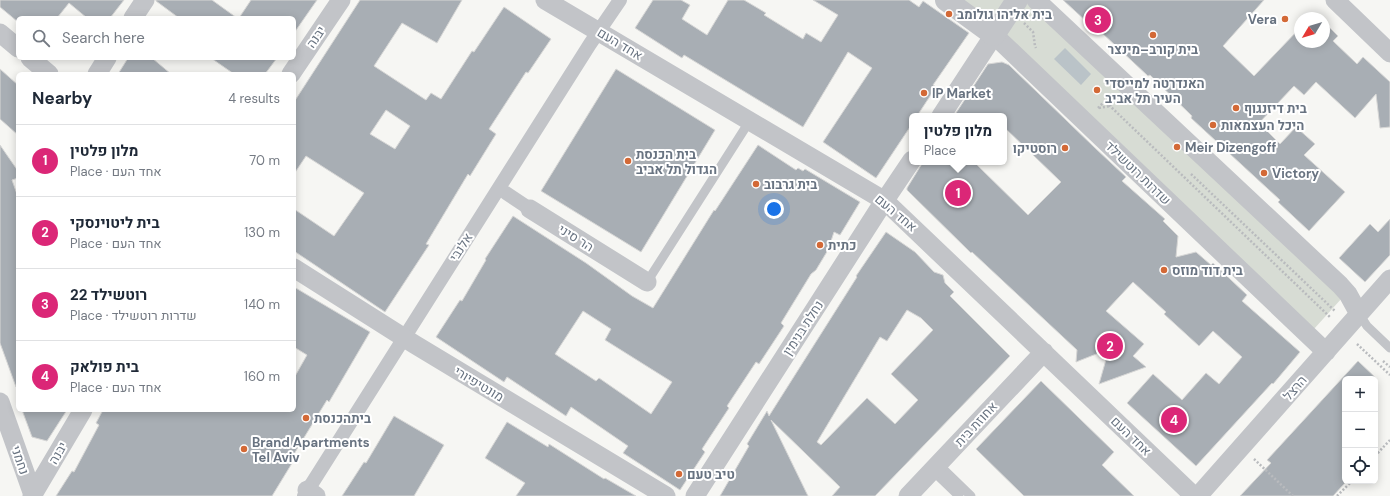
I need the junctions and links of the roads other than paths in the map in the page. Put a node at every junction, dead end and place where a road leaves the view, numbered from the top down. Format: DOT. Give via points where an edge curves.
graph roads {
  1 [pos="145,0"];
  2 [pos="341,0"];
  3 [pos="545,0"];
  4 [pos="620,0"];
  5 [pos="946,0"];
  6 [pos="1017,0"];
  7 [pos="1036,0"];
  8 [pos="1335,0"];
  9 [pos="134,16"];
  10 [pos="598,31"];
  11 [pos="0,33"];
  12 [pos="994,35"];
  13 [pos="16,46"];
  14 [pos="1390,53"];
  15 [pos="32,60"];
  16 [pos="106,60"];
  17 [pos="47,72"];
  18 [pos="98,72"];
  19 [pos="292,72"];
  20 [pos="943,113"];
  21 [pos="749,122"];
  22 [pos="909,165"];
  23 [pos="506,193"];
  24 [pos="885,201"];
  25 [pos="530,209"];
  26 [pos="296,269"];
  27 [pos="1390,278"];
  28 [pos="647,282"];
  29 [pos="1359,314"];
  30 [pos="403,338"];
  31 [pos="1390,348"];
  32 [pos="1044,352"];
  33 [pos="1326,352"];
  34 [pos="0,402"];
  35 [pos="82,412"];
  36 [pos="935,467"];
  37 [pos="309,494"];
  38 [pos="33,496"];
  39 [pos="666,496"];
  40 [pos="695,496"];
  41 [pos="908,496"];
  42 [pos="959,496"];
  43 [pos="971,496"];
  44 [pos="1194,496"];
  45 [pos="1198,496"];
  1 -- 9 [label="street"];
  2 -- 19 [label="street, יבנה"];
  3 -- 10 [label="street, אחד העם"];
  4 -- 10 [label="street, אלנבי"];
  5 -- 12 [label="street, שדרות רוטשילד"];
  6 -- 12 [label="street"];
  7 -- 29 [label="street" via="1336,280 1348,294"];
  8 -- 14 [label="street"];
  10 -- 21 [label="street, אחד העם"];
  10 -- 30 [label="street, אלנבי"];
  11 -- 13 [label="street"];
  12 -- 20 [label="street"];
  12 -- 33 [label="street, שדרות רוטשילד"];
  15 -- 17 [label="street"];
  16 -- 18 [label="street"];
  21 -- 24 [label="street, אחד העם"];
  21 -- 28 [label="lane"];
  22 -- 24 [label="street, נחלת בנימין"];
  23 -- 25 [label="street, הר סיני"];
  24 -- 32 [label="street, אחד העם"];
  24 -- 40 [label="street, נחלת בנימין"];
  25 -- 28 [label="street, הר סיני"];
  26 -- 30 [label="street, מונטיפיורי"];
  27 -- 29 [label="street, הרצל"];
  29 -- 31 [label="lane" via="1367,326"];
  29 -- 33 [label="street, הרצל"];
  30 -- 37 [label="street, אלנבי"];
  30 -- 39 [label="street, מונטיפיורי" via="479,388"];
  32 -- 36 [label="street, אחוזת בית"];
  32 -- 44 [label="street, אחד העם"];
  33 -- 45 [label="street, הרצל"];
  34 -- 38 [label="street, נחמני"];
  35 -- 38 [label="street, יבנה"];
  36 -- 41 [label="street, אחוזת בית"];
  36 -- 42 [label="lane"];
  36 -- 43 [label="lane"];
}
